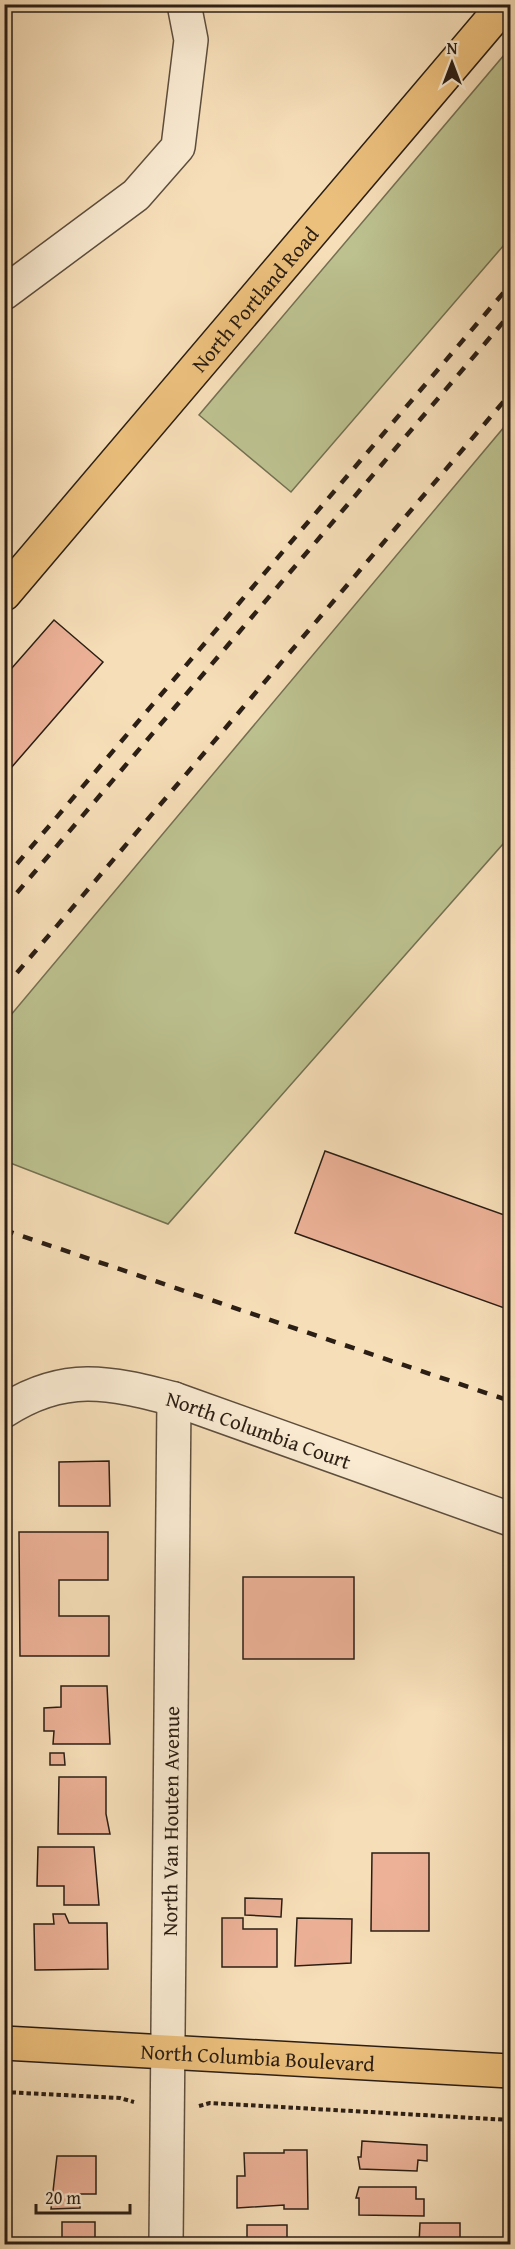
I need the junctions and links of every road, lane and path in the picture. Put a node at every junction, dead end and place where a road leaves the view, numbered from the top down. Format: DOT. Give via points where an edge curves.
graph roads {
  1 [pos="184,4"];
  2 [pos="499,6"];
  3 [pos="4,293"];
  4 [pos="4,594"];
  5 [pos="174,1399"];
  6 [pos="4,1411"];
  7 [pos="510,1519"];
  8 [pos="4,2043"];
  9 [pos="167,2052"];
  10 [pos="510,2071"];
  11 [pos="4,2092"];
  12 [pos="134,2102"];
  13 [pos="193,2108"];
  14 [pos="510,2120"];
  15 [pos="166,2244"];
  1 -- 3 [label="street" via="191,40 178,147 136,195"];
  2 -- 4 [label="main road, North Portland Road"];
  5 -- 6 [label="street, North Columbia Court" via="123,1385 90,1382 53,1387"];
  5 -- 7 [label="street, North Columbia Court"];
  5 -- 9 [label="street, North Van Houten Avenue"];
  8 -- 9 [label="main road, North Columbia Boulevard"];
  9 -- 10 [label="main road, North Columbia Boulevard"];
  9 -- 15 [label="street, North Van Houten Avenue"];
  11 -- 12 [label="path"];
  13 -- 14 [label="path" via="210,2103"];
}
